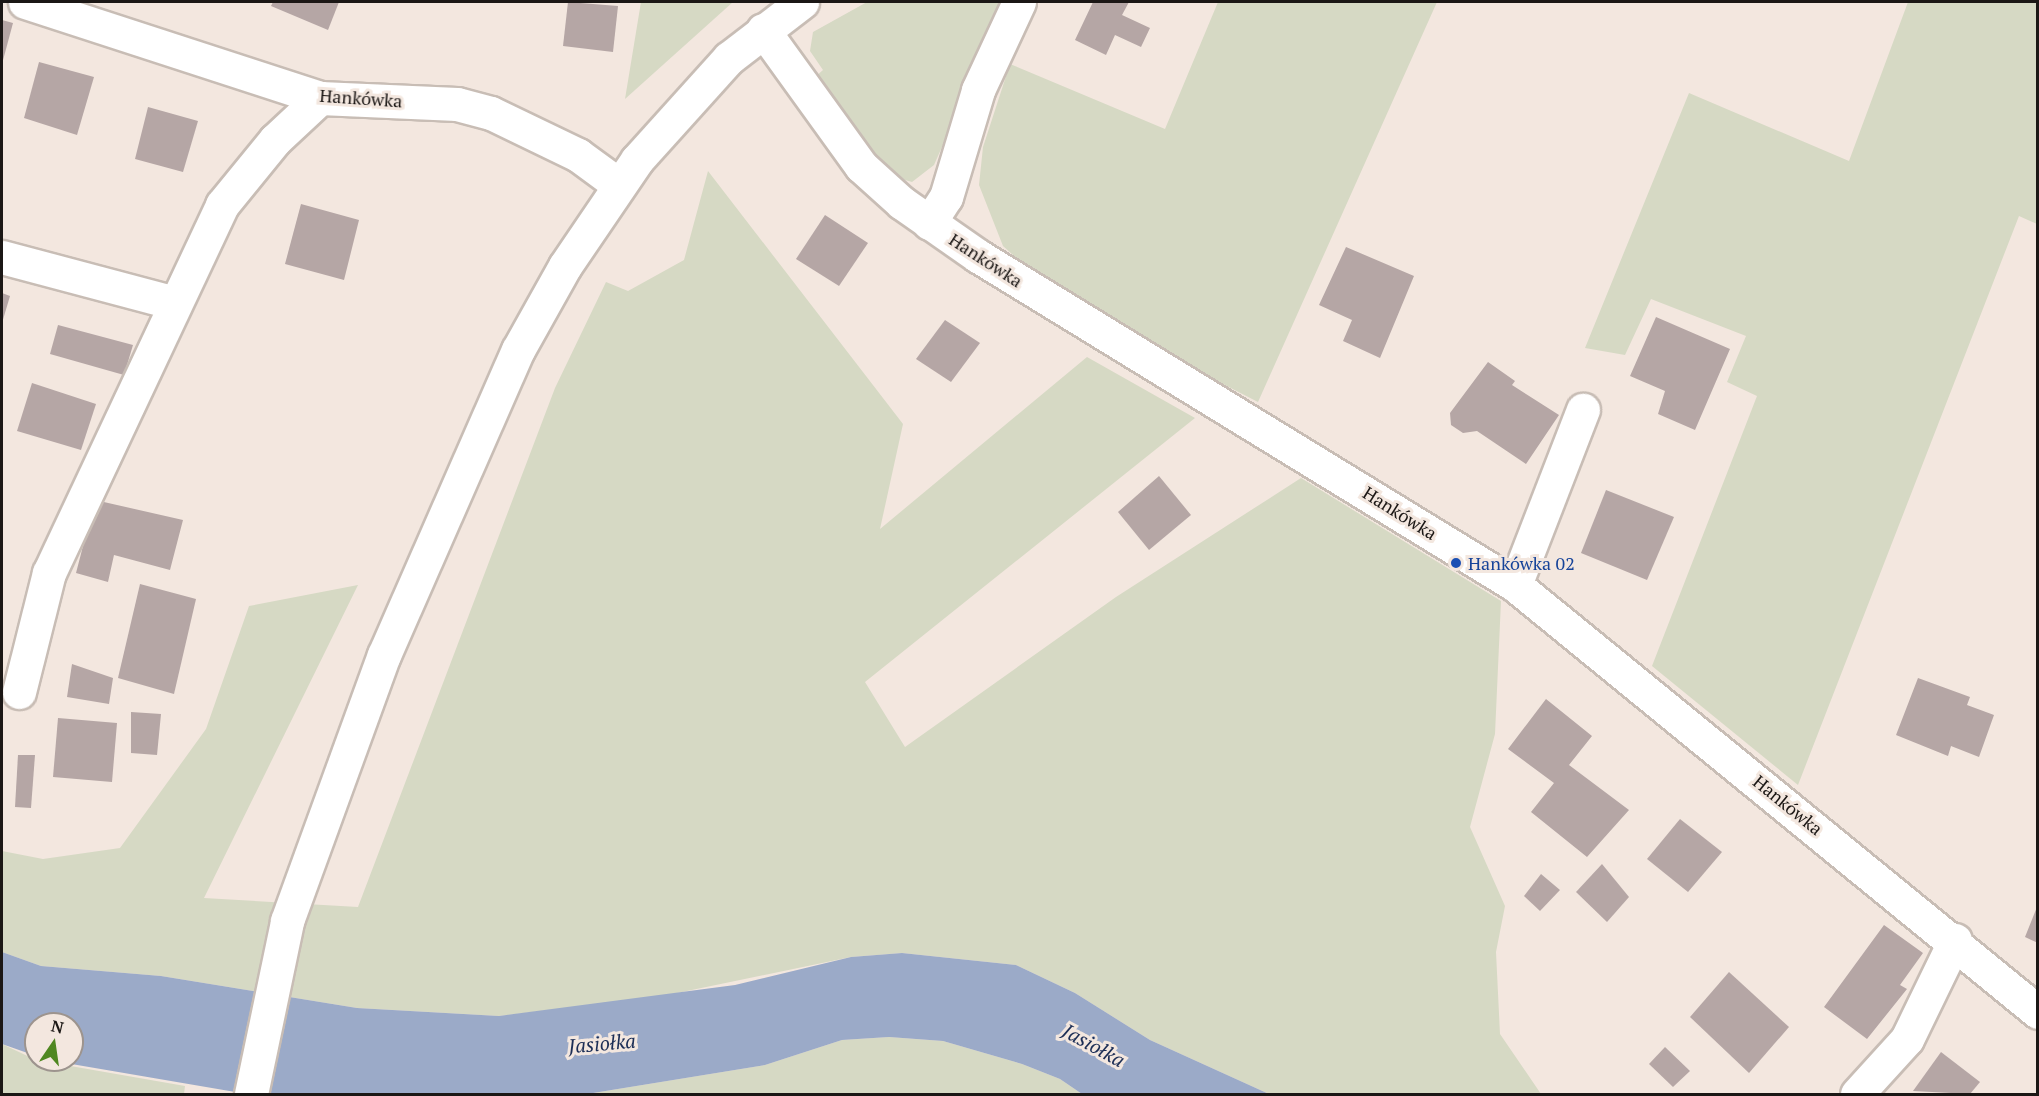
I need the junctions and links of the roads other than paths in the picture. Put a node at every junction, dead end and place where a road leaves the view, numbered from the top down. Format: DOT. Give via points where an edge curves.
graph roads {
  1 [pos="25,2"];
  2 [pos="801,2"];
  3 [pos="1018,2"];
  4 [pos="763,30"];
  5 [pos="320,98"];
  6 [pos="619,185"];
  7 [pos="929,223"];
  8 [pos="2,257"];
  9 [pos="176,303"];
  10 [pos="1582,410"];
  11 [pos="1515,585"];
  12 [pos="19,692"];
  13 [pos="1955,940"];
  14 [pos="2037,1012"];
  15 [pos="250,1095"];
  16 [pos="1857,1095"];
  1 -- 5 [label="street, Hankówka"];
  2 -- 4 [label="street"];
  3 -- 7 [label="street" via="978,90 946,197"];
  4 -- 6 [label="street" via="697,89"];
  4 -- 7 [label="street, Hankówka" via="861,166"];
  5 -- 6 [label="street, Hankówka" via="457,104 491,112 578,155"];
  5 -- 9 [label="street" via="275,140 222,205"];
  6 -- 15 [label="street" via="564,266 518,350 384,655 287,921"];
  7 -- 11 [label="street, Hankówka"];
  8 -- 9 [label="street"];
  9 -- 12 [label="street" via="49,573"];
  10 -- 11 [label="street"];
  11 -- 13 [label="street, Hankówka"];
  13 -- 14 [label="street, Hankówka"];
  13 -- 16 [label="street" via="1907,1040"];
}
